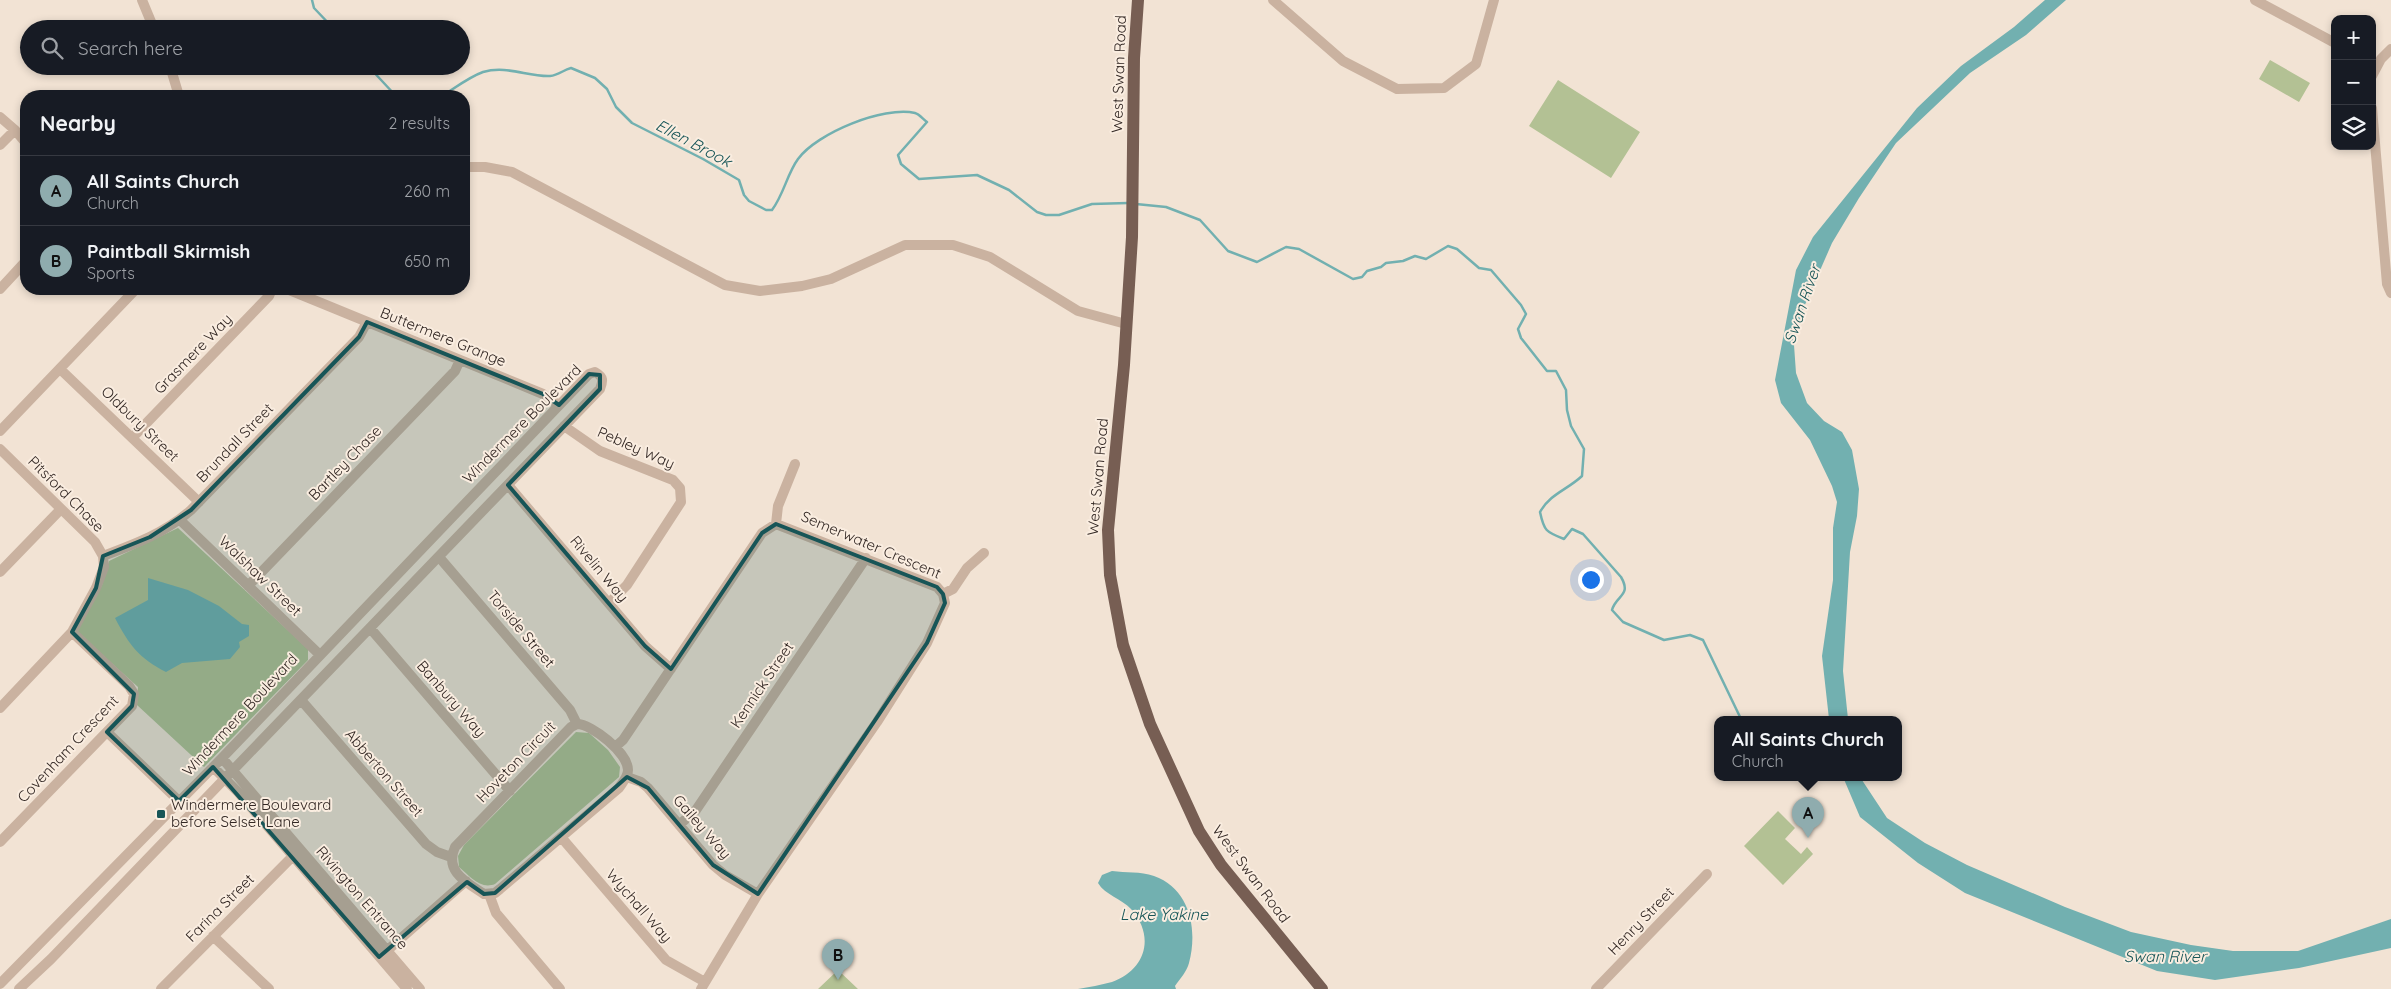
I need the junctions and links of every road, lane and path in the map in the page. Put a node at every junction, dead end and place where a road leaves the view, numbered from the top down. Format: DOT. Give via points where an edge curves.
graph roads {
  1 [pos="142,0"];
  2 [pos="1138,0"];
  3 [pos="1273,0"];
  4 [pos="1494,0"];
  5 [pos="2255,0"];
  6 [pos="150,20"];
  7 [pos="2331,42"];
  8 [pos="2391,49"];
  9 [pos="2376,67"];
  10 [pos="173,75"];
  11 [pos="177,90"];
  12 [pos="0,117"];
  13 [pos="15,130"];
  14 [pos="20,136"];
  15 [pos="0,145"];
  16 [pos="2376,150"];
  17 [pos="470,167"];
  18 [pos="20,267"];
  19 [pos="0,289"];
  20 [pos="2391,292"];
  21 [pos="129,295"];
  22 [pos="269,295"];
  23 [pos="301,295"];
  24 [pos="366,322"];
  25 [pos="1126,324"];
  26 [pos="460,360"];
  27 [pos="60,369"];
  28 [pos="559,405"];
  29 [pos="564,426"];
  30 [pos="0,431"];
  31 [pos="132,438"];
  32 [pos="0,449"];
  33 [pos="795,464"];
  34 [pos="508,485"];
  35 [pos="199,502"];
  36 [pos="61,509"];
  37 [pos="180,520"];
  38 [pos="776,524"];
  39 [pos="984,553"];
  40 [pos="104,556"];
  41 [pos="439,557"];
  42 [pos="866,558"];
  43 [pos="0,572"];
  44 [pos="248,586"];
  45 [pos="944,594"];
  46 [pos="609,603"];
  47 [pos="370,628"];
  48 [pos="72,632"];
  49 [pos="319,654"];
  50 [pos="671,669"];
  51 [pos="301,700"];
  52 [pos="0,708"];
  53 [pos="577,724"];
  54 [pos="107,732"];
  55 [pos="615,747"];
  56 [pos="222,758"];
  57 [pos="213,767"];
  58 [pos="233,770"];
  59 [pos="627,777"];
  60 [pos="225,779"];
  61 [pos="510,790"];
  62 [pos="179,801"];
  63 [pos="679,825"];
  64 [pos="560,837"];
  65 [pos="0,842"];
  66 [pos="297,853"];
  67 [pos="451,857"];
  68 [pos="1707,874"];
  69 [pos="466,881"];
  70 [pos="489,894"];
  71 [pos="758,894"];
  72 [pos="213,936"];
  73 [pos="383,954"];
  74 [pos="0,986"];
  75 [pos="703,986"];
  76 [pos="4,989"];
  77 [pos="19,989"];
  78 [pos="161,989"];
  79 [pos="268,989"];
  80 [pos="407,989"];
  81 [pos="420,989"];
  82 [pos="560,989"];
  83 [pos="1322,989"];
  84 [pos="1596,989"];
  1 -- 6 [label="street"];
  2 -- 25 [label="main road, West Swan Road" via="1134,58 1132,237"];
  3 -- 4 [label="street" via="1343,61 1397,88 1444,88 1476,64"];
  5 -- 7 [label="street"];
  8 -- 9 [label="street"];
  10 -- 11 [label="street"];
  12 -- 13 [label="street"];
  13 -- 14 [label="street"];
  13 -- 15 [label="street"];
  16 -- 20 [label="street" via="2387,284"];
  17 -- 25 [label="street" via="512,172 724,285 760,291 802,286 831,279 905,245 953,245 990,257 1078,311"];
  18 -- 19 [label="street"];
  21 -- 27 [label="street"];
  22 -- 31 [label="street, Grasmere Way"];
  23 -- 24 [label="street, Buttermere Grange"];
  24 -- 26 [label="street, Buttermere Grange"];
  24 -- 35 [label="street, Brundall Street" via="359,337"];
  25 -- 83 [label="main road, West Swan Road" via="1108,530 1110,574 1123,645 1150,724 1198,831 1221,865"];
  26 -- 28 [label="street, Buttermere Grange" via="543,394"];
  26 -- 44 [label="street, Bartley Chase" via="455,371"];
  27 -- 30 [label="street"];
  27 -- 31 [label="street, Oldbury Street"];
  28 -- 29 [label="street, Windermere Boulevard" via="589,374 596,372 600,375 603,381 600,389"];
  28 -- 49 [label="street, Windermere Boulevard"];
  29 -- 34 [label="street, Windermere Boulevard"];
  29 -- 46 [label="street, Pebley Way" via="600,451 673,480 680,488 681,502 627,585"];
  31 -- 35 [label="street, Oldbury Street"];
  32 -- 36 [label="street, Pitsford Chase"];
  33 -- 38 [label="street" via="778,506"];
  34 -- 41 [label="street, Windermere Boulevard"];
  34 -- 46 [label="street, Rivelin Way"];
  35 -- 37 [label="street, Brundall Street"];
  36 -- 40 [label="street, Pitsford Chase" via="95,542"];
  36 -- 43 [label="street"];
  37 -- 40 [label="street, Brundall Street" via="150,537"];
  37 -- 44 [label="street, Walshaw Street"];
  38 -- 42 [label="street, Semerwater Crescent"];
  38 -- 50 [label="street" via="762,533"];
  39 -- 45 [label="street" via="967,568 953,589"];
  40 -- 48 [label="street, Pitsford Chase" via="104,567 96,588"];
  41 -- 47 [label="street, Windermere Boulevard"];
  41 -- 53 [label="street, Torside Street" via="570,710"];
  42 -- 45 [label="street, Semerwater Crescent" via="937,587"];
  42 -- 63 [label="street, Kennick Street" via="696,810"];
  44 -- 49 [label="street, Walshaw Street"];
  45 -- 71 [label="street, Semerwater Crescent" via="945,603 927,643 877,722"];
  46 -- 50 [label="street, Rivelin Way" via="645,646"];
  47 -- 51 [label="street, Windermere Boulevard"];
  47 -- 61 [label="street, Banbury Way"];
  48 -- 52 [label="street, Pitsford Chase"];
  48 -- 54 [label="street, Covenham Crescent" via="134,694 132,706"];
  49 -- 56 [label="street, Windermere Boulevard"];
  50 -- 55 [label="street"];
  51 -- 58 [label="street, Windermere Boulevard"];
  51 -- 67 [label="street, Abberton Street" via="426,844"];
  53 -- 55 [label="street, Hoveton Circuit" via="594,729"];
  53 -- 61 [label="street, Hoveton Circuit"];
  54 -- 62 [label="street"];
  54 -- 65 [label="street, Covenham Crescent"];
  55 -- 59 [label="street, Hoveton Circuit" via="626,764"];
  56 -- 57 [label="street, Windermere Boulevard"];
  56 -- 58 [label="street, Rivington Entrance"];
  57 -- 60 [label="street, Rivington Entrance"];
  57 -- 62 [label="street, Windermere Boulevard"];
  58 -- 60 [label="street, Windermere Boulevard"];
  58 -- 66 [label="street, Rivington Entrance"];
  59 -- 63 [label="street, Gailey Way" via="648,788"];
  59 -- 64 [label="street"];
  60 -- 66 [label="street, Rivington Entrance"];
  60 -- 77 [label="street, Windermere Boulevard"];
  61 -- 67 [label="street, Hoveton Circuit" via="455,847"];
  62 -- 74 [label="street, Windermere Boulevard"];
  63 -- 71 [label="street, Gailey Way" via="713,865"];
  64 -- 70 [label="street" via="500,889"];
  64 -- 75 [label="street, Wychall Way" via="666,960"];
  66 -- 72 [label="street, Farina Street"];
  66 -- 73 [label="street, Rivington Entrance"];
  67 -- 69 [label="street" via="453,869"];
  68 -- 84 [label="street, Henry Street"];
  69 -- 70 [label="street"];
  69 -- 73 [label="street"];
  70 -- 82 [label="street" via="496,913"];
  71 -- 75 [label="street, Semerwater Crescent"];
  72 -- 78 [label="street, Farina Street"];
  72 -- 79 [label="street"];
  73 -- 80 [label="street, Rivington Entrance"];
  73 -- 81 [label="street, Rivington Entrance"];
  74 -- 76 [label="street"];
}
